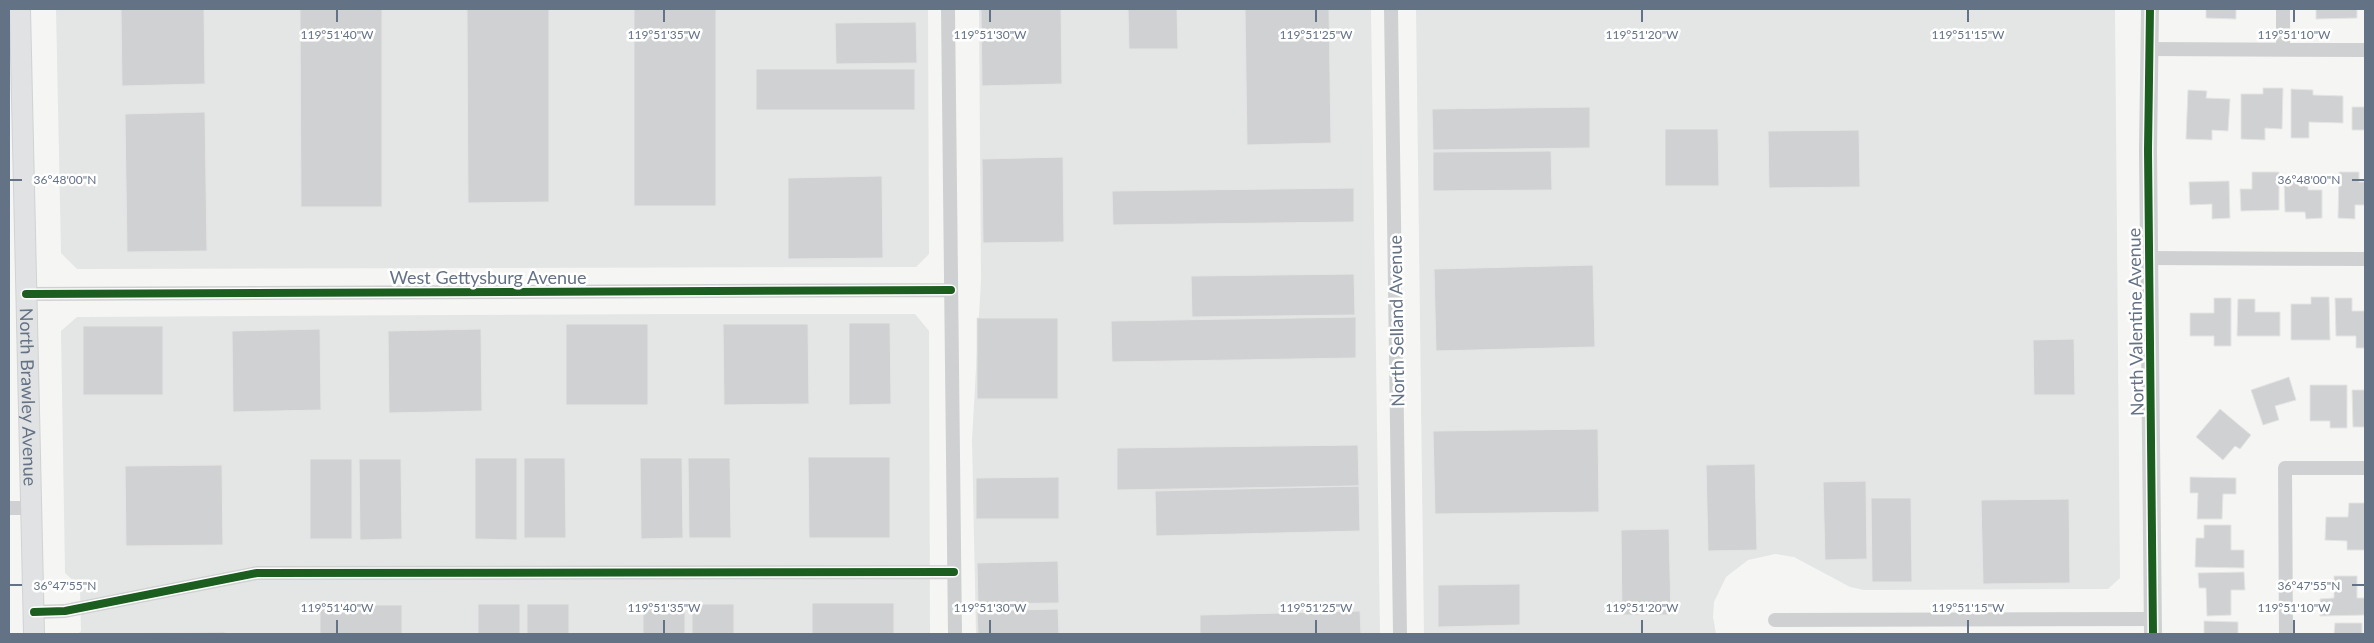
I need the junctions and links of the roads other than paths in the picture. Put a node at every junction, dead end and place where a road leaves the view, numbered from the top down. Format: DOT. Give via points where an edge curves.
graph roads {
  1 [pos="20,9"];
  2 [pos="948,9"];
  3 [pos="1391,9"];
  4 [pos="2150,9"];
  5 [pos="2283,9"];
  6 [pos="2150,48"];
  7 [pos="2283,49"];
  8 [pos="2365,50"];
  9 [pos="2150,258"];
  10 [pos="2365,259"];
  11 [pos="951,290"];
  12 [pos="26,294"];
  13 [pos="2365,468"];
  14 [pos="9,508"];
  15 [pos="30,508"];
  16 [pos="954,572"];
  17 [pos="34,612"];
  18 [pos="1775,620"];
  19 [pos="2153,627"];
  20 [pos="34,634"];
  21 [pos="955,634"];
  22 [pos="1400,634"];
  23 [pos="2286,634"];
  1 -- 12 [label="main road, North Brawley Avenue"];
  2 -- 11 [label="street"];
  3 -- 22 [label="street, North Selland Avenue"];
  4 -- 6 [label="street, North Valentine Avenue"];
  5 -- 7 [label="street"];
  6 -- 7 [label="street"];
  6 -- 9 [label="street, North Valentine Avenue"];
  7 -- 8 [label="street"];
  9 -- 10 [label="street"];
  9 -- 19 [label="street, North Valentine Avenue"];
  11 -- 12 [label="street, West Gettysburg Avenue"];
  11 -- 16 [label="street"];
  12 -- 15 [label="main road, North Brawley Avenue"];
  13 -- 23 [label="street" via="2285,468"];
  14 -- 15 [label="street"];
  15 -- 17 [label="main road, North Brawley Avenue"];
  16 -- 17 [label="street" via="257,573 65,611"];
  16 -- 21 [label="street"];
  17 -- 20 [label="main road, North Brawley Avenue"];
  18 -- 19 [label="street"];
}
